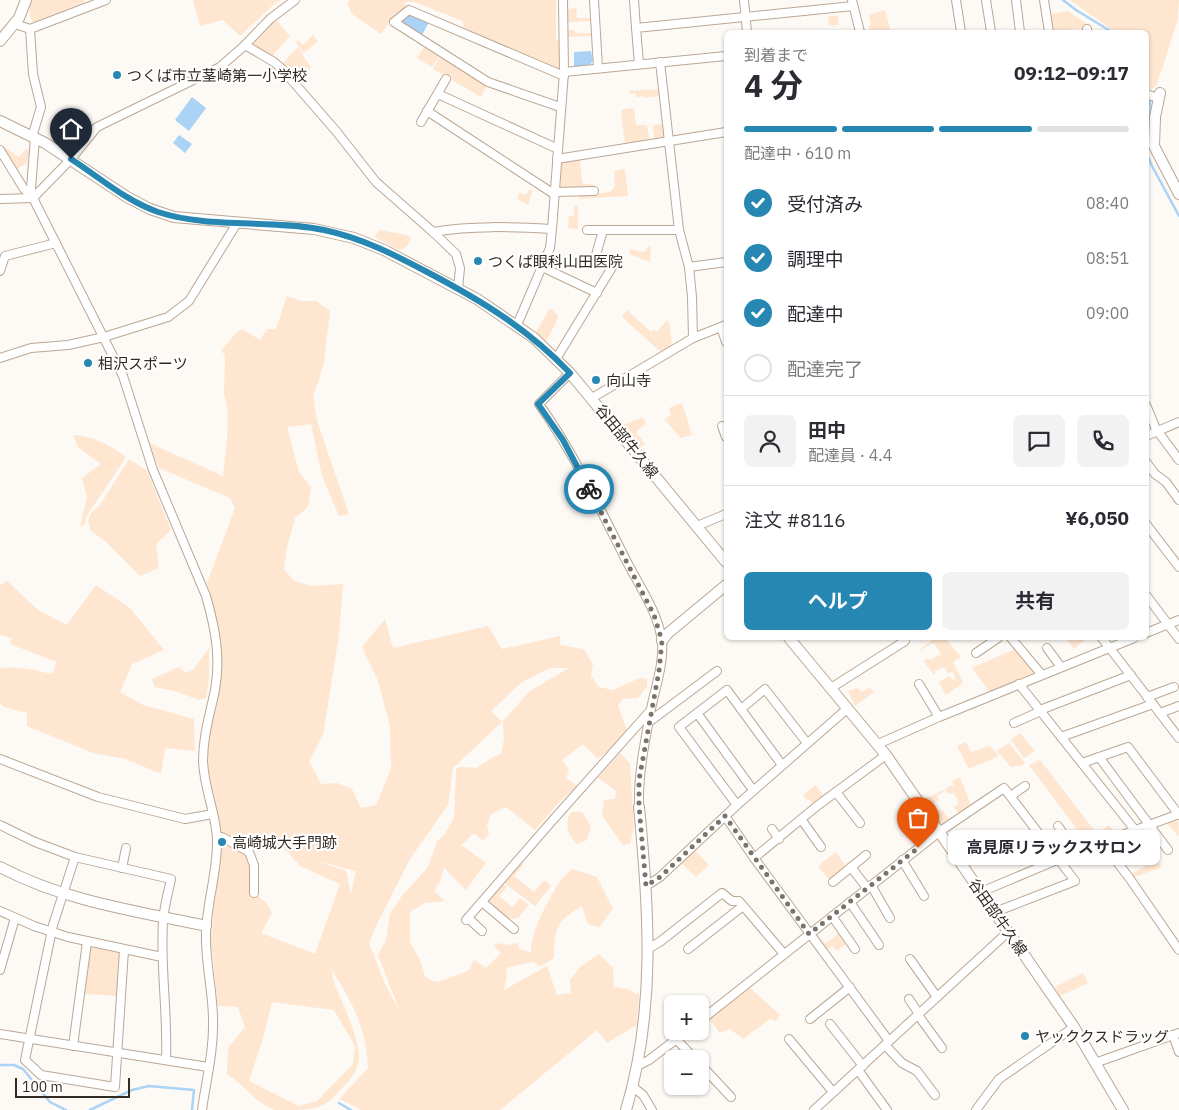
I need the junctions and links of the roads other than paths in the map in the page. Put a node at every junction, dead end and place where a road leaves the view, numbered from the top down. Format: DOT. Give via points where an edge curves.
graph roads {
  1 [pos="106,0"];
  2 [pos="295,0"];
  3 [pos="563,0"];
  4 [pos="594,0"];
  5 [pos="634,0"];
  6 [pos="744,0"];
  7 [pos="956,0"];
  8 [pos="986,0"];
  9 [pos="1016,0"];
  10 [pos="1044,0"];
  11 [pos="22,2"];
  12 [pos="853,3"];
  13 [pos="746,17"];
  14 [pos="15,24"];
  15 [pos="636,28"];
  16 [pos="30,29"];
  17 [pos="747,30"];
  18 [pos="860,30"];
  19 [pos="961,30"];
  20 [pos="991,30"];
  21 [pos="1020,30"];
  22 [pos="1049,30"];
  23 [pos="0,41"];
  24 [pos="245,45"];
  25 [pos="724,56"];
  26 [pos="660,62"];
  27 [pos="639,64"];
  28 [pos="598,68"];
  29 [pos="564,74"];
  30 [pos="446,79"];
  31 [pos="438,94"];
  32 [pos="1149,94"];
  33 [pos="1159,96"];
  34 [pos="560,107"];
  35 [pos="427,111"];
  36 [pos="0,121"];
  37 [pos="421,122"];
  38 [pos="724,132"];
  39 [pos="34,137"];
  40 [pos="668,141"];
  41 [pos="558,149"];
  42 [pos="0,150"];
  43 [pos="71,159"];
  44 [pos="557,159"];
  45 [pos="594,191"];
  46 [pos="554,193"];
  47 [pos="1179,194"];
  48 [pos="33,198"];
  49 [pos="0,199"];
  50 [pos="238,223"];
  51 [pos="552,229"];
  52 [pos="587,230"];
  53 [pos="603,230"];
  54 [pos="679,230"];
  55 [pos="433,232"];
  56 [pos="56,243"];
  57 [pos="724,262"];
  58 [pos="542,267"];
  59 [pos="689,267"];
  60 [pos="0,271"];
  61 [pos="458,289"];
  62 [pos="597,293"];
  63 [pos="517,325"];
  64 [pos="724,326"];
  65 [pos="104,337"];
  66 [pos="693,338"];
  67 [pos="0,358"];
  68 [pos="556,358"];
  69 [pos="570,373"];
  70 [pos="592,398"];
  71 [pos="1149,412"];
  72 [pos="1178,424"];
  73 [pos="722,426"];
  74 [pos="1158,431"];
  75 [pos="724,432"];
  76 [pos="1149,435"];
  77 [pos="1179,460"];
  78 [pos="1149,466"];
  79 [pos="1179,500"];
  80 [pos="724,515"];
  81 [pos="697,526"];
  82 [pos="1149,528"];
  83 [pos="724,560"];
  84 [pos="1179,567"];
  85 [pos="724,587"];
  86 [pos="1149,599"];
  87 [pos="1179,620"];
  88 [pos="1168,624"];
  89 [pos="1149,632"];
  90 [pos="1179,638"];
  91 [pos="791,640"];
  92 [pos="904,640"];
  93 [pos="995,640"];
  94 [pos="1013,640"];
  95 [pos="1104,640"];
  96 [pos="1128,640"];
  97 [pos="662,641"];
  98 [pos="1109,647"];
  99 [pos="1047,648"];
  100 [pos="976,653"];
  101 [pos="1061,667"];
  102 [pos="717,671"];
  103 [pos="1042,675"];
  104 [pos="1131,676"];
  105 [pos="919,684"];
  106 [pos="1019,684"];
  107 [pos="1174,687"];
  108 [pos="831,688"];
  109 [pos="1147,697"];
  110 [pos="1153,704"];
  111 [pos="1179,706"];
  112 [pos="848,708"];
  113 [pos="741,709"];
  114 [pos="650,711"];
  115 [pos="1041,711"];
  116 [pos="697,713"];
  117 [pos="1160,713"];
  118 [pos="938,717"];
  119 [pos="649,722"];
  120 [pos="1014,723"];
  121 [pos="1061,737"];
  122 [pos="1179,738"];
  123 [pos="807,743"];
  124 [pos="878,744"];
  125 [pos="886,754"];
  126 [pos="1099,757"];
  127 [pos="0,759"];
  128 [pos="1082,763"];
  129 [pos="782,765"];
  130 [pos="1026,786"];
  131 [pos="753,790"];
  132 [pos="836,792"];
  133 [pos="1011,796"];
  134 [pos="737,805"];
  135 [pos="639,806"];
  136 [pos="213,814"];
  137 [pos="1179,815"];
  138 [pos="725,816"];
  139 [pos="801,819"];
  140 [pos="860,823"];
  141 [pos="1149,824"];
  142 [pos="0,825"];
  143 [pos="1058,826"];
  144 [pos="772,829"];
  145 [pos="1135,830"];
  146 [pos="939,832"];
  147 [pos="217,836"];
  148 [pos="1120,836"];
  149 [pos="779,839"];
  150 [pos="1102,842"];
  151 [pos="821,847"];
  152 [pos="126,848"];
  153 [pos="1168,850"];
  154 [pos="1076,852"];
  155 [pos="1134,854"];
  156 [pos="866,855"];
  157 [pos="75,857"];
  158 [pos="754,858"];
  159 [pos="1059,859"];
  160 [pos="902,860"];
  161 [pos="0,867"];
  162 [pos="851,867"];
  163 [pos="122,868"];
  164 [pos="833,882"];
  165 [pos="646,886"];
  166 [pos="869,887"];
  167 [pos="981,892"];
  168 [pos="254,893"];
  169 [pos="63,894"];
  170 [pos="924,896"];
  171 [pos="482,902"];
  172 [pos="850,902"];
  173 [pos="743,906"];
  174 [pos="0,911"];
  175 [pos="995,912"];
  176 [pos="832,916"];
  177 [pos="163,917"];
  178 [pos="15,918"];
  179 [pos="890,918"];
  180 [pos="206,926"];
  181 [pos="514,929"];
  182 [pos="482,931"];
  183 [pos="51,932"];
  184 [pos="1008,932"];
  185 [pos="809,934"];
  186 [pos="87,942"];
  187 [pos="878,945"];
  188 [pos="648,948"];
  189 [pos="688,949"];
  190 [pos="855,949"];
  191 [pos="124,950"];
  192 [pos="1179,950"];
  193 [pos="784,954"];
  194 [pos="162,957"];
  195 [pos="910,959"];
  196 [pos="0,970"];
  197 [pos="850,987"];
  198 [pos="937,998"];
  199 [pos="909,999"];
  200 [pos="709,1014"];
  201 [pos="918,1015"];
  202 [pos="810,1019"];
  203 [pos="830,1024"];
  204 [pos="1074,1027"];
  205 [pos="0,1034"];
  206 [pos="1176,1034"];
  207 [pos="28,1038"];
  208 [pos="789,1039"];
  209 [pos="675,1040"];
  210 [pos="677,1040"];
  211 [pos="887,1043"];
  212 [pos="73,1046"];
  213 [pos="942,1048"];
  214 [pos="686,1050"];
  215 [pos="1179,1052"];
  216 [pos="118,1053"];
  217 [pos="166,1060"];
  218 [pos="1095,1063"];
  219 [pos="637,1066"];
  220 [pos="208,1067"];
  221 [pos="860,1068"];
  222 [pos="709,1074"];
  223 [pos="633,1087"];
  224 [pos="833,1092"];
  225 [pos="935,1095"];
  226 [pos="731,1097"];
  227 [pos="202,1110"];
  228 [pos="626,1110"];
  229 [pos="652,1110"];
  230 [pos="814,1110"];
  231 [pos="887,1110"];
  232 [pos="976,1110"];
  233 [pos="1123,1110"];
  1 -- 16 [label="street"];
  2 -- 24 [label="street" via="270,19"];
  3 -- 29 [label="street"];
  4 -- 28 [label="street"];
  5 -- 15 [label="street"];
  6 -- 13 [label="street"];
  7 -- 19 [label="street"];
  8 -- 20 [label="street"];
  9 -- 21 [label="street"];
  10 -- 22 [label="street"];
  11 -- 14 [label="main road"];
  12 -- 13 [label="street"];
  12 -- 18 [label="street"];
  13 -- 15 [label="street"];
  13 -- 17 [label="street"];
  14 -- 16 [label="street"];
  14 -- 23 [label="main road"];
  15 -- 27 [label="street"];
  16 -- 39 [label="street" via="41,107"];
  24 -- 43 [label="street" via="220,67 97,127"];
  24 -- 55 [label="street" via="282,69 376,182"];
  25 -- 26 [label="street"];
  26 -- 27 [label="street"];
  26 -- 40 [label="street"];
  27 -- 28 [label="street"];
  28 -- 29 [label="street"];
  29 -- 34 [label="street"];
  29 -- 34 [label="street" via="409,10 394,22 488,82"];
  30 -- 31 [label="street"];
  31 -- 35 [label="street"];
  31 -- 41 [label="street"];
  32 -- 33 [label="street"];
  33 -- 47 [label="main road" via="1154,146"];
  34 -- 41 [label="street"];
  35 -- 37 [label="street"];
  35 -- 46 [label="street"];
  36 -- 39 [label="main road, 谷田部牛久線"];
  38 -- 40 [label="street"];
  39 -- 43 [label="main road, 谷田部牛久線"];
  39 -- 48 [label="street"];
  40 -- 44 [label="street"];
  40 -- 54 [label="street"];
  41 -- 44 [label="street"];
  42 -- 48 [label="street"];
  43 -- 48 [label="street"];
  43 -- 50 [label="main road, 谷田部牛久線" via="150,209 174,217"];
  44 -- 46 [label="street"];
  45 -- 46 [label="street"];
  46 -- 51 [label="street"];
  48 -- 49 [label="street"];
  48 -- 56 [label="street"];
  50 -- 61 [label="main road, 谷田部牛久線" via="314,229 354,238"];
  50 -- 65 [label="street" via="189,301 162,320"];
  51 -- 55 [label="street" via="479,226"];
  51 -- 58 [label="street" via="550,248"];
  52 -- 53 [label="street"];
  53 -- 54 [label="street"];
  53 -- 62 [label="street" via="596,255 614,264"];
  54 -- 59 [label="street"];
  55 -- 61 [label="street" via="456,254 460,268"];
  56 -- 60 [label="street" via="5,256"];
  56 -- 65 [label="street"];
  57 -- 59 [label="street"];
  58 -- 62 [label="street"];
  58 -- 63 [label="street"];
  59 -- 66 [label="street"];
  61 -- 63 [label="main road, 谷田部牛久線"];
  62 -- 68 [label="street"];
  63 -- 68 [label="main road, 谷田部牛久線"];
  64 -- 66 [label="street"];
  65 -- 67 [label="street" via="68,345 31,348"];
  65 -- 136 [label="street" via="123,376 148,455 212,618 216,674 203,760"];
  66 -- 70 [label="street"];
  68 -- 69 [label="main road, 谷田部牛久線"];
  69 -- 70 [label="main road, 谷田部牛久線"];
  69 -- 97 [label="street" via="538,404 563,440 601,510 654,615"];
  70 -- 81 [label="main road, 谷田部牛久線"];
  71 -- 74 [label="street"];
  72 -- 74 [label="street"];
  73 -- 75 [label="street"];
  74 -- 76 [label="street"];
  74 -- 77 [label="street"];
  78 -- 79 [label="street"];
  80 -- 81 [label="street"];
  81 -- 83 [label="main road, 谷田部牛久線"];
  82 -- 84 [label="street"];
  85 -- 97 [label="main road"];
  86 -- 88 [label="street"];
  87 -- 88 [label="street"];
  88 -- 89 [label="street"];
  88 -- 90 [label="street"];
  91 -- 108 [label="main road, 谷田部牛久線"];
  92 -- 108 [label="street"];
  93 -- 100 [label="street"];
  94 -- 103 [label="street"];
  95 -- 98 [label="street"];
  96 -- 98 [label="street"];
  97 -- 114 [label="street"];
  98 -- 101 [label="street"];
  98 -- 104 [label="street"];
  99 -- 101 [label="street"];
  101 -- 103 [label="street"];
  102 -- 119 [label="street"];
  103 -- 106 [label="street"];
  104 -- 109 [label="street"];
  104 -- 115 [label="street"];
  105 -- 118 [label="street"];
  106 -- 115 [label="street"];
  106 -- 118 [label="street"];
  107 -- 109 [label="street"];
  108 -- 112 [label="main road, 谷田部牛久線"];
  109 -- 110 [label="street"];
  110 -- 117 [label="street"];
  110 -- 121 [label="street"];
  111 -- 117 [label="street"];
  112 -- 123 [label="street"];
  112 -- 124 [label="main road, 谷田部牛久線"];
  113 -- 116 [label="street" via="728,690"];
  113 -- 123 [label="street" via="765,690"];
  113 -- 129 [label="street"];
  114 -- 119 [label="street"];
  114 -- 171 [label="street"];
  115 -- 120 [label="street"];
  115 -- 121 [label="street"];
  116 -- 131 [label="street"];
  116 -- 134 [label="street" via="679,727"];
  117 -- 122 [label="street"];
  118 -- 124 [label="street"];
  119 -- 135 [label="street" via="639,780"];
  121 -- 128 [label="street"];
  123 -- 129 [label="street"];
  124 -- 125 [label="main road, 谷田部牛久線"];
  125 -- 132 [label="street"];
  125 -- 146 [label="main road, 谷田部牛久線"];
  126 -- 128 [label="street"];
  126 -- 137 [label="street" via="1128,747"];
  126 -- 141 [label="street"];
  127 -- 136 [label="street" via="98,797 185,819"];
  128 -- 145 [label="street"];
  129 -- 131 [label="street"];
  130 -- 133 [label="street"];
  131 -- 134 [label="street"];
  132 -- 139 [label="street"];
  132 -- 140 [label="street"];
  133 -- 146 [label="street" via="1004,788"];
  133 -- 159 [label="street"];
  134 -- 138 [label="street"];
  135 -- 165 [label="main road"];
  136 -- 147 [label="street"];
  137 -- 141 [label="street"];
  138 -- 158 [label="street"];
  138 -- 165 [label="street" via="660,877"];
  139 -- 149 [label="street"];
  139 -- 151 [label="street"];
  141 -- 145 [label="street"];
  141 -- 153 [label="street"];
  142 -- 157 [label="street"];
  143 -- 154 [label="street"];
  144 -- 149 [label="street"];
  145 -- 148 [label="street"];
  146 -- 160 [label="street"];
  146 -- 167 [label="main road, 谷田部牛久線"];
  147 -- 168 [label="street" via="249,852 254,865"];
  147 -- 180 [label="street"];
  148 -- 150 [label="street"];
  148 -- 155 [label="street"];
  149 -- 158 [label="street"];
  150 -- 154 [label="street"];
  150 -- 192 [label="street"];
  152 -- 163 [label="street"];
  154 -- 159 [label="street"];
  156 -- 162 [label="street"];
  157 -- 163 [label="street"];
  157 -- 169 [label="street"];
  158 -- 185 [label="street"];
  159 -- 167 [label="street"];
  159 -- 175 [label="street" via="1075,881"];
  160 -- 166 [label="street"];
  160 -- 170 [label="street"];
  161 -- 169 [label="main road"];
  162 -- 164 [label="street"];
  162 -- 166 [label="street"];
  163 -- 177 [label="street" via="171,879"];
  165 -- 188 [label="main road"];
  166 -- 172 [label="street"];
  166 -- 179 [label="street"];
  167 -- 175 [label="main road, 谷田部牛久線"];
  169 -- 177 [label="main road"];
  169 -- 183 [label="street"];
  171 -- 181 [label="street"];
  171 -- 182 [label="street" via="467,919"];
  172 -- 176 [label="street"];
  172 -- 187 [label="street"];
  173 -- 188 [label="street" via="740,901 732,902 722,893 662,941"];
  173 -- 189 [label="street"];
  173 -- 193 [label="street"];
  174 -- 178 [label="street"];
  175 -- 184 [label="main road, 谷田部牛久線"];
  176 -- 185 [label="street"];
  176 -- 190 [label="street"];
  177 -- 180 [label="main road"];
  177 -- 194 [label="street"];
  178 -- 183 [label="street"];
  178 -- 196 [label="street"];
  180 -- 220 [label="street" via="213,1020"];
  183 -- 186 [label="street"];
  183 -- 207 [label="street"];
  184 -- 198 [label="street"];
  184 -- 204 [label="main road, 谷田部牛久線"];
  185 -- 193 [label="street"];
  185 -- 197 [label="street"];
  186 -- 191 [label="street"];
  186 -- 212 [label="street"];
  188 -- 219 [label="main road" via="646,999"];
  191 -- 194 [label="street"];
  191 -- 216 [label="street"];
  193 -- 200 [label="street"];
  194 -- 217 [label="street"];
  195 -- 198 [label="street"];
  197 -- 202 [label="street"];
  197 -- 211 [label="street"];
  198 -- 201 [label="street"];
  199 -- 201 [label="street"];
  201 -- 211 [label="street"];
  201 -- 213 [label="street"];
  203 -- 221 [label="street"];
  204 -- 218 [label="main road, 谷田部牛久線"];
  204 -- 232 [label="street" via="999,1079"];
  205 -- 207 [label="street"];
  206 -- 215 [label="street"];
  206 -- 218 [label="street"];
  207 -- 212 [label="street"];
  207 -- 216 [label="street" via="24,1060 41,1075 115,1087"];
  208 -- 224 [label="street"];
  209 -- 219 [label="street"];
  210 -- 214 [label="street"];
  211 -- 221 [label="street"];
  211 -- 225 [label="street" via="902,1063 917,1071"];
  212 -- 216 [label="street"];
  216 -- 217 [label="street"];
  217 -- 220 [label="street"];
  218 -- 233 [label="main road, 谷田部牛久線"];
  219 -- 223 [label="main road"];
  220 -- 227 [label="street"];
  221 -- 224 [label="street"];
  221 -- 231 [label="street"];
  222 -- 226 [label="street"];
  223 -- 228 [label="main road"];
  223 -- 229 [label="street"];
  224 -- 230 [label="street"];
}
